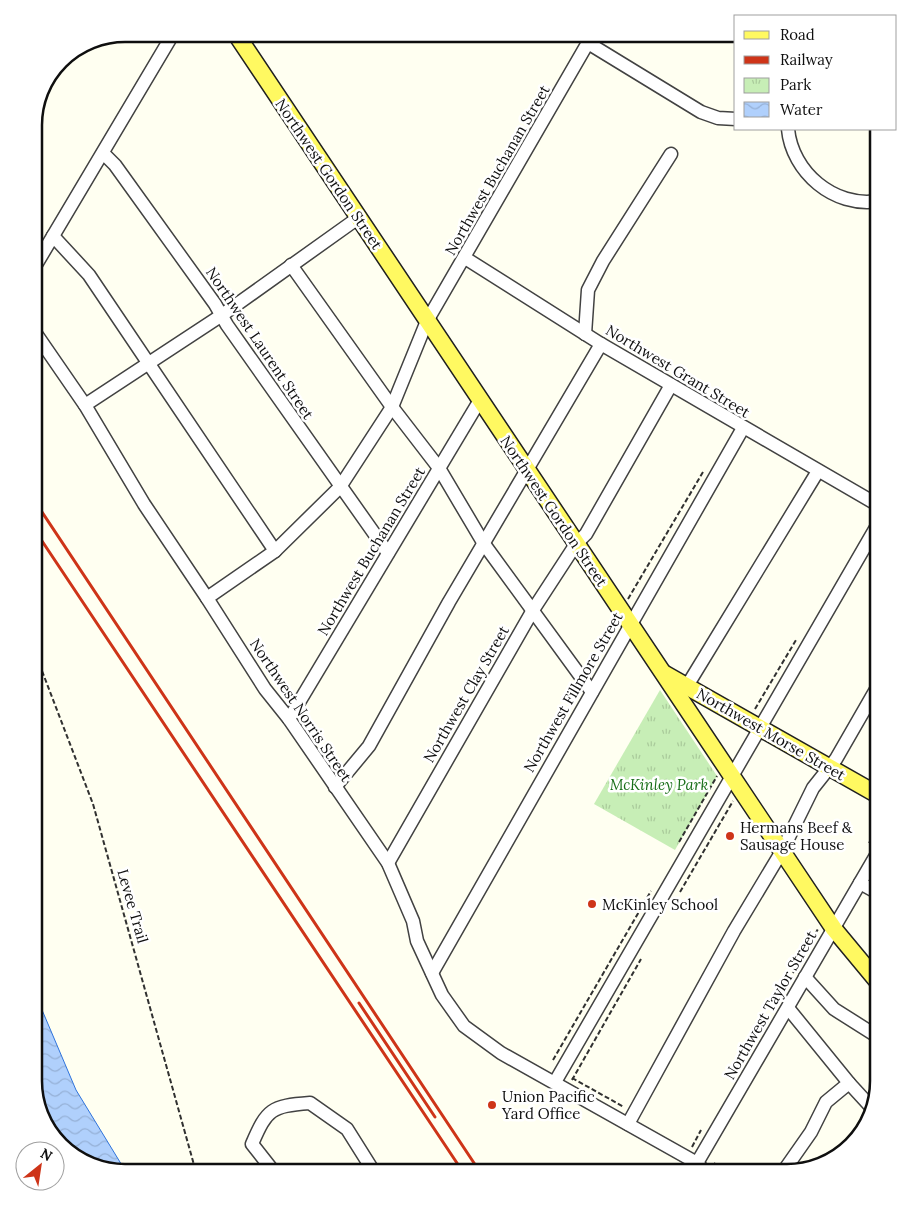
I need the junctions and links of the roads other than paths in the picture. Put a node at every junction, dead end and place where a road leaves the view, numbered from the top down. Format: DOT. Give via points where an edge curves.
graph roads {
  1 [pos="168,42"];
  2 [pos="241,42"];
  3 [pos="589,43"];
  4 [pos="597,43"];
  5 [pos="734,119"];
  6 [pos="788,130"];
  7 [pos="102,153"];
  8 [pos="672,154"];
  9 [pos="870,201"];
  10 [pos="358,218"];
  11 [pos="53,236"];
  12 [pos="43,253"];
  13 [pos="465,258"];
  14 [pos="291,265"];
  15 [pos="222,316"];
  16 [pos="427,321"];
  17 [pos="585,334"];
  18 [pos="43,344"];
  19 [pos="601,344"];
  20 [pos="148,364"];
  21 [pos="670,386"];
  22 [pos="480,400"];
  23 [pos="85,405"];
  24 [pos="392,407"];
  25 [pos="743,428"];
  26 [pos="439,468"];
  27 [pos="527,471"];
  28 [pos="818,471"];
  29 [pos="340,487"];
  30 [pos="870,500"];
  31 [pos="870,538"];
  32 [pos="484,544"];
  33 [pos="576,544"];
  34 [pos="275,551"];
  35 [pos="388,553"];
  36 [pos="207,598"];
  37 [pos="533,610"];
  38 [pos="625,618"];
  39 [pos="664,673"];
  40 [pos="687,686"];
  41 [pos="592,692"];
  42 [pos="870,699"];
  43 [pos="289,718"];
  44 [pos="764,723"];
  45 [pos="829,768"];
  46 [pos="724,776"];
  47 [pos="334,787"];
  48 [pos="870,791"];
  49 [pos="782,851"];
  50 [pos="388,863"];
  51 [pos="870,865"];
  52 [pos="860,882"];
  53 [pos="870,888"];
  54 [pos="834,929"];
  55 [pos="870,972"];
  56 [pos="432,973"];
  57 [pos="806,977"];
  58 [pos="788,1008"];
  59 [pos="870,1032"];
  60 [pos="555,1082"];
  61 [pos="849,1083"];
  62 [pos="867,1102"];
  63 [pos="628,1124"];
  64 [pos="268,1164"];
  65 [pos="369,1164"];
  66 [pos="689,1164"];
  67 [pos="700,1164"];
  68 [pos="789,1164"];
  1 -- 7 [label="street"];
  2 -- 10 [label="main road, Northwest Gordon Street"];
  3 -- 13 [label="street, Northwest Buchanan Street"];
  4 -- 5 [label="street" via="701,112"];
  6 -- 9 [label="street" via="800,166 822,188 858,202"];
  7 -- 11 [label="street"];
  7 -- 15 [label="street, Northwest Laurent Street" via="115,165"];
  8 -- 17 [label="street" via="588,290"];
  10 -- 14 [label="street"];
  10 -- 16 [label="main road, Northwest Gordon Street"];
  11 -- 12 [label="street"];
  11 -- 20 [label="street" via="89,275"];
  13 -- 16 [label="street, Northwest Buchanan Street"];
  13 -- 17 [label="street, Northwest Grant Street"];
  14 -- 15 [label="street"];
  14 -- 24 [label="street"];
  15 -- 20 [label="street"];
  15 -- 29 [label="street, Northwest Laurent Street"];
  16 -- 22 [label="main road, Northwest Gordon Street"];
  16 -- 24 [label="street, Northwest Buchanan Street"];
  17 -- 19 [label="street, Northwest Grant Street"];
  18 -- 23 [label="street, Northwest Norris Street"];
  19 -- 21 [label="street, Northwest Grant Street"];
  19 -- 27 [label="street"];
  20 -- 23 [label="street"];
  20 -- 34 [label="street"];
  21 -- 25 [label="street, Northwest Grant Street"];
  21 -- 33 [label="street, Northwest Clay Street" via="586,534"];
  22 -- 26 [label="street, Northwest Buchanan Street"];
  22 -- 27 [label="main road, Northwest Gordon Street"];
  23 -- 36 [label="street, Northwest Norris Street" via="144,504"];
  24 -- 26 [label="street"];
  24 -- 29 [label="street, Northwest Buchanan Street"];
  25 -- 28 [label="street, Northwest Grant Street"];
  25 -- 38 [label="street, Northwest Fillmore Street"];
  26 -- 32 [label="street"];
  26 -- 35 [label="street, Northwest Buchanan Street"];
  27 -- 32 [label="street"];
  27 -- 33 [label="main road, Northwest Gordon Street"];
  28 -- 30 [label="street, Northwest Grant Street"];
  28 -- 40 [label="street"];
  29 -- 34 [label="street, Northwest Buchanan Street"];
  29 -- 35 [label="street, Northwest Laurent Street"];
  31 -- 44 [label="street"];
  32 -- 37 [label="street"];
  32 -- 47 [label="street" via="369,746"];
  33 -- 37 [label="street, Northwest Clay Street"];
  33 -- 38 [label="main road, Northwest Gordon Street"];
  34 -- 36 [label="street, Northwest Buchanan Street"];
  35 -- 43 [label="street, Northwest Buchanan Street"];
  36 -- 43 [label="street, Northwest Norris Street" via="265,689"];
  37 -- 41 [label="street"];
  37 -- 50 [label="street, Northwest Clay Street"];
  38 -- 39 [label="main road, Northwest Gordon Street"];
  38 -- 41 [label="street, Northwest Fillmore Street"];
  39 -- 40 [label="main road, Northwest Morse Street"];
  39 -- 46 [label="main road, Northwest Gordon Street"];
  40 -- 44 [label="main road, Northwest Morse Street"];
  41 -- 56 [label="street, Northwest Fillmore Street"];
  42 -- 45 [label="street"];
  43 -- 47 [label="street, Northwest Norris Street"];
  44 -- 45 [label="main road, Northwest Morse Street"];
  44 -- 46 [label="street"];
  45 -- 48 [label="main road, Northwest Morse Street"];
  45 -- 49 [label="street" via="813,788"];
  46 -- 49 [label="main road, Northwest Gordon Street"];
  46 -- 60 [label="street"];
  47 -- 50 [label="street, Northwest Norris Street"];
  49 -- 54 [label="main road, Northwest Gordon Street"];
  49 -- 63 [label="street" via="734,931"];
  50 -- 56 [label="street, Northwest Norris Street"];
  51 -- 52 [label="street, Northwest Taylor Street"];
  52 -- 53 [label="street"];
  52 -- 54 [label="street, Northwest Taylor Street"];
  54 -- 55 [label="main road, Northwest Gordon Street"];
  54 -- 57 [label="street, Northwest Taylor Street"];
  56 -- 60 [label="street, Northwest Norris Street" via="442,995 464,1026 501,1053"];
  57 -- 58 [label="street, Northwest Taylor Street"];
  57 -- 59 [label="street" via="834,1009"];
  58 -- 61 [label="street"];
  58 -- 67 [label="street, Northwest Taylor Street"];
  60 -- 63 [label="street"];
  61 -- 62 [label="street"];
  61 -- 68 [label="street" via="826,1102 811,1132"];
  63 -- 66 [label="street"];
  64 -- 65 [label="street" via="252,1144 263,1118 283,1105 310,1103 347,1129"];
}
